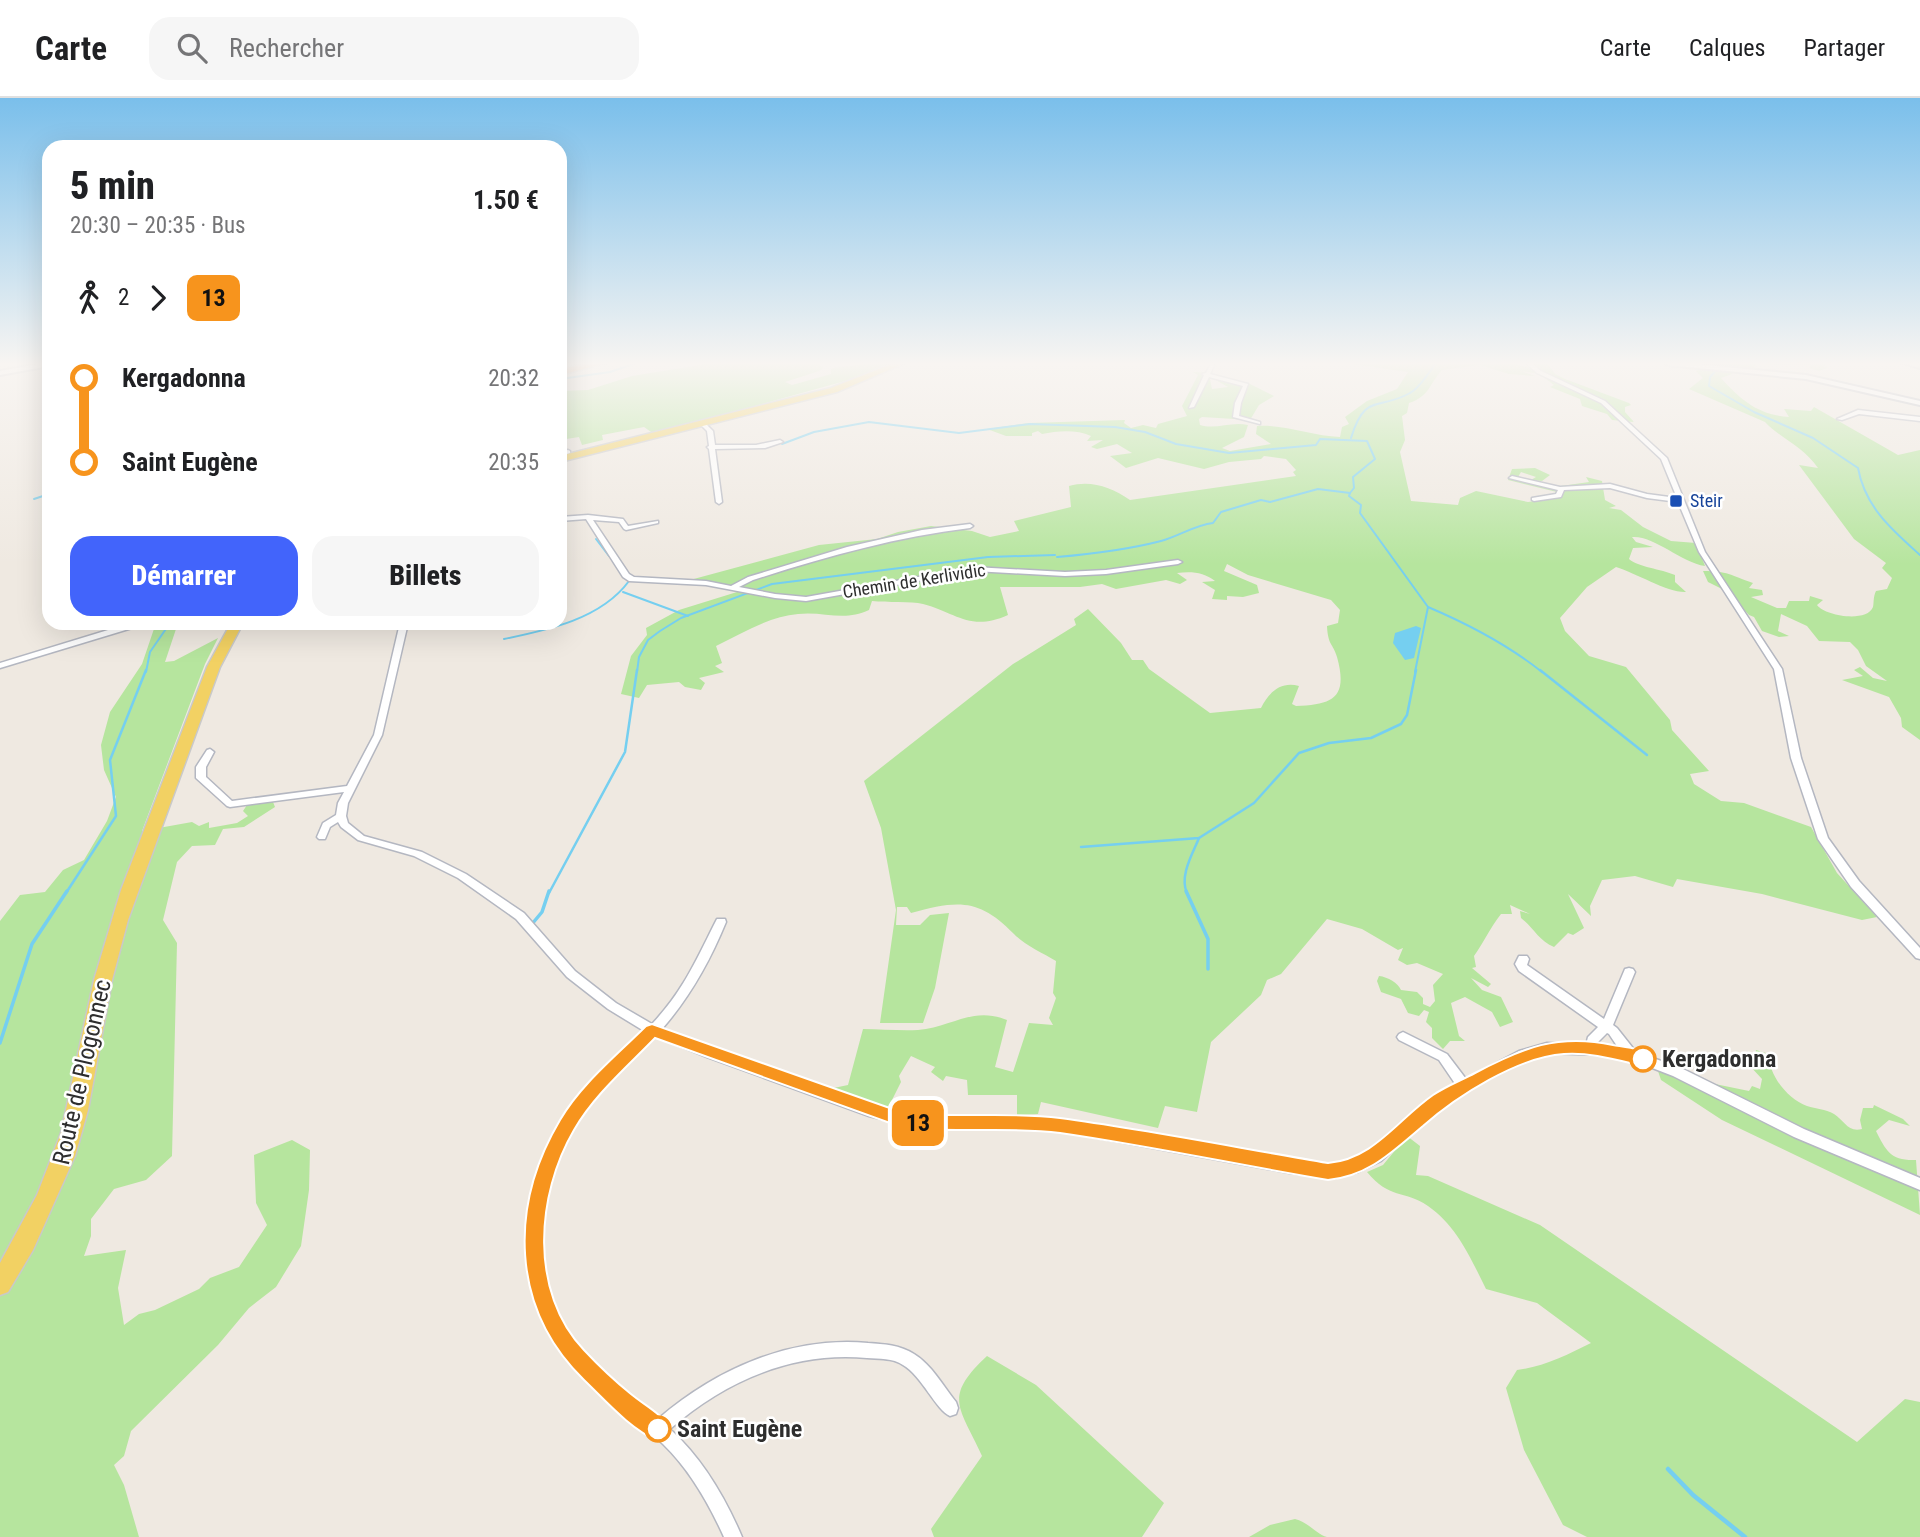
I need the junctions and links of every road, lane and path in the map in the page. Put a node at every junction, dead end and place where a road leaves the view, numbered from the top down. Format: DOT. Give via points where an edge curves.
graph roads {
  1 [pos="677,430"];
  2 [pos="710,430"];
  3 [pos="1635,430"];
  4 [pos="780,442"];
  5 [pos="710,447"];
  6 [pos="567,456"];
  7 [pos="1512,478"];
  8 [pos="1561,489"];
  9 [pos="1534,499"];
  10 [pos="1681,500"];
  11 [pos="719,502"];
  12 [pos="589,518"];
  13 [pos="567,519"];
  14 [pos="656,522"];
  15 [pos="970,526"];
  16 [pos="1178,562"];
  17 [pos="734,587"];
  18 [pos="116,630"];
  19 [pos="232,630"];
  20 [pos="243,630"];
  21 [pos="402,630"];
  22 [pos="0,666"];
  23 [pos="210,752"];
  24 [pos="348,789"];
  25 [pos="341,816"];
  26 [pos="322,837"];
  27 [pos="146,852"];
  28 [pos="721,922"];
  29 [pos="1920,955"];
  30 [pos="1523,959"];
  31 [pos="1629,972"];
  32 [pos="1607,1027"];
  33 [pos="652,1030"];
  34 [pos="1403,1037"];
  35 [pos="1591,1049"];
  36 [pos="1631,1055"];
  37 [pos="1463,1085"];
  38 [pos="1920,1184"];
  39 [pos="0,1283"];
  40 [pos="950,1408"];
  41 [pos="658,1429"];
  42 [pos="733,1537"];
  1 -- 6 [label="main road"];
  2 -- 5 [label="street"];
  3 -- 10 [label="street" via="1664,458"];
  4 -- 5 [label="street" via="768,448"];
  5 -- 11 [label="street"];
  7 -- 8 [label="street"];
  8 -- 9 [label="street" via="1559,496"];
  8 -- 10 [label="street" via="1610,486"];
  10 -- 29 [label="street" via="1718,581 1778,669 1796,758 1823,839 1855,884"];
  12 -- 13 [label="street"];
  12 -- 14 [label="street" via="621,520 626,528"];
  12 -- 17 [label="street, Chemin de Kerlividic" via="632,579"];
  15 -- 17 [label="street, Chemin de Kerlividic" via="920,532 749,578"];
  16 -- 17 [label="street, Chemin de Kerlividic" via="1065,574 974,569 806,599"];
  18 -- 22 [label="street"];
  19 -- 27 [label="main road, Route de Plogonnec" via="220,649"];
  20 -- 27 [label="main road, Route de Plogonnec"];
  21 -- 24 [label="street" via="377,734"];
  23 -- 24 [label="street" via="201,767 201,778 230,804"];
  24 -- 25 [label="street"];
  25 -- 26 [label="street" via="326,824"];
  25 -- 33 [label="street" via="355,835 429,859 490,893 520,916 579,982"];
  27 -- 39 [label="main road, Route de Plogonnec" via="103,980 65,1154 35,1223"];
  28 -- 33 [label="street" via="695,977"];
  30 -- 32 [label="street" via="1524,968"];
  31 -- 32 [label="street"];
  32 -- 35 [label="street" via="1592,1040"];
  32 -- 36 [label="street"];
  33 -- 37 [label="street" via="901,1120 1049,1124 1321,1171 1342,1171 1368,1161"];
  33 -- 41 [label="street" via="598,1084 567,1125 539,1197 532,1245 543,1302 574,1356"];
  34 -- 37 [label="street" via="1443,1057"];
  35 -- 36 [label="street"];
  35 -- 37 [label="street" via="1541,1049"];
  36 -- 38 [label="street"];
  40 -- 41 [label="street" via="906,1358 868,1349 821,1349 772,1361 723,1383"];
  41 -- 42 [label="street" via="705,1485"];
}
